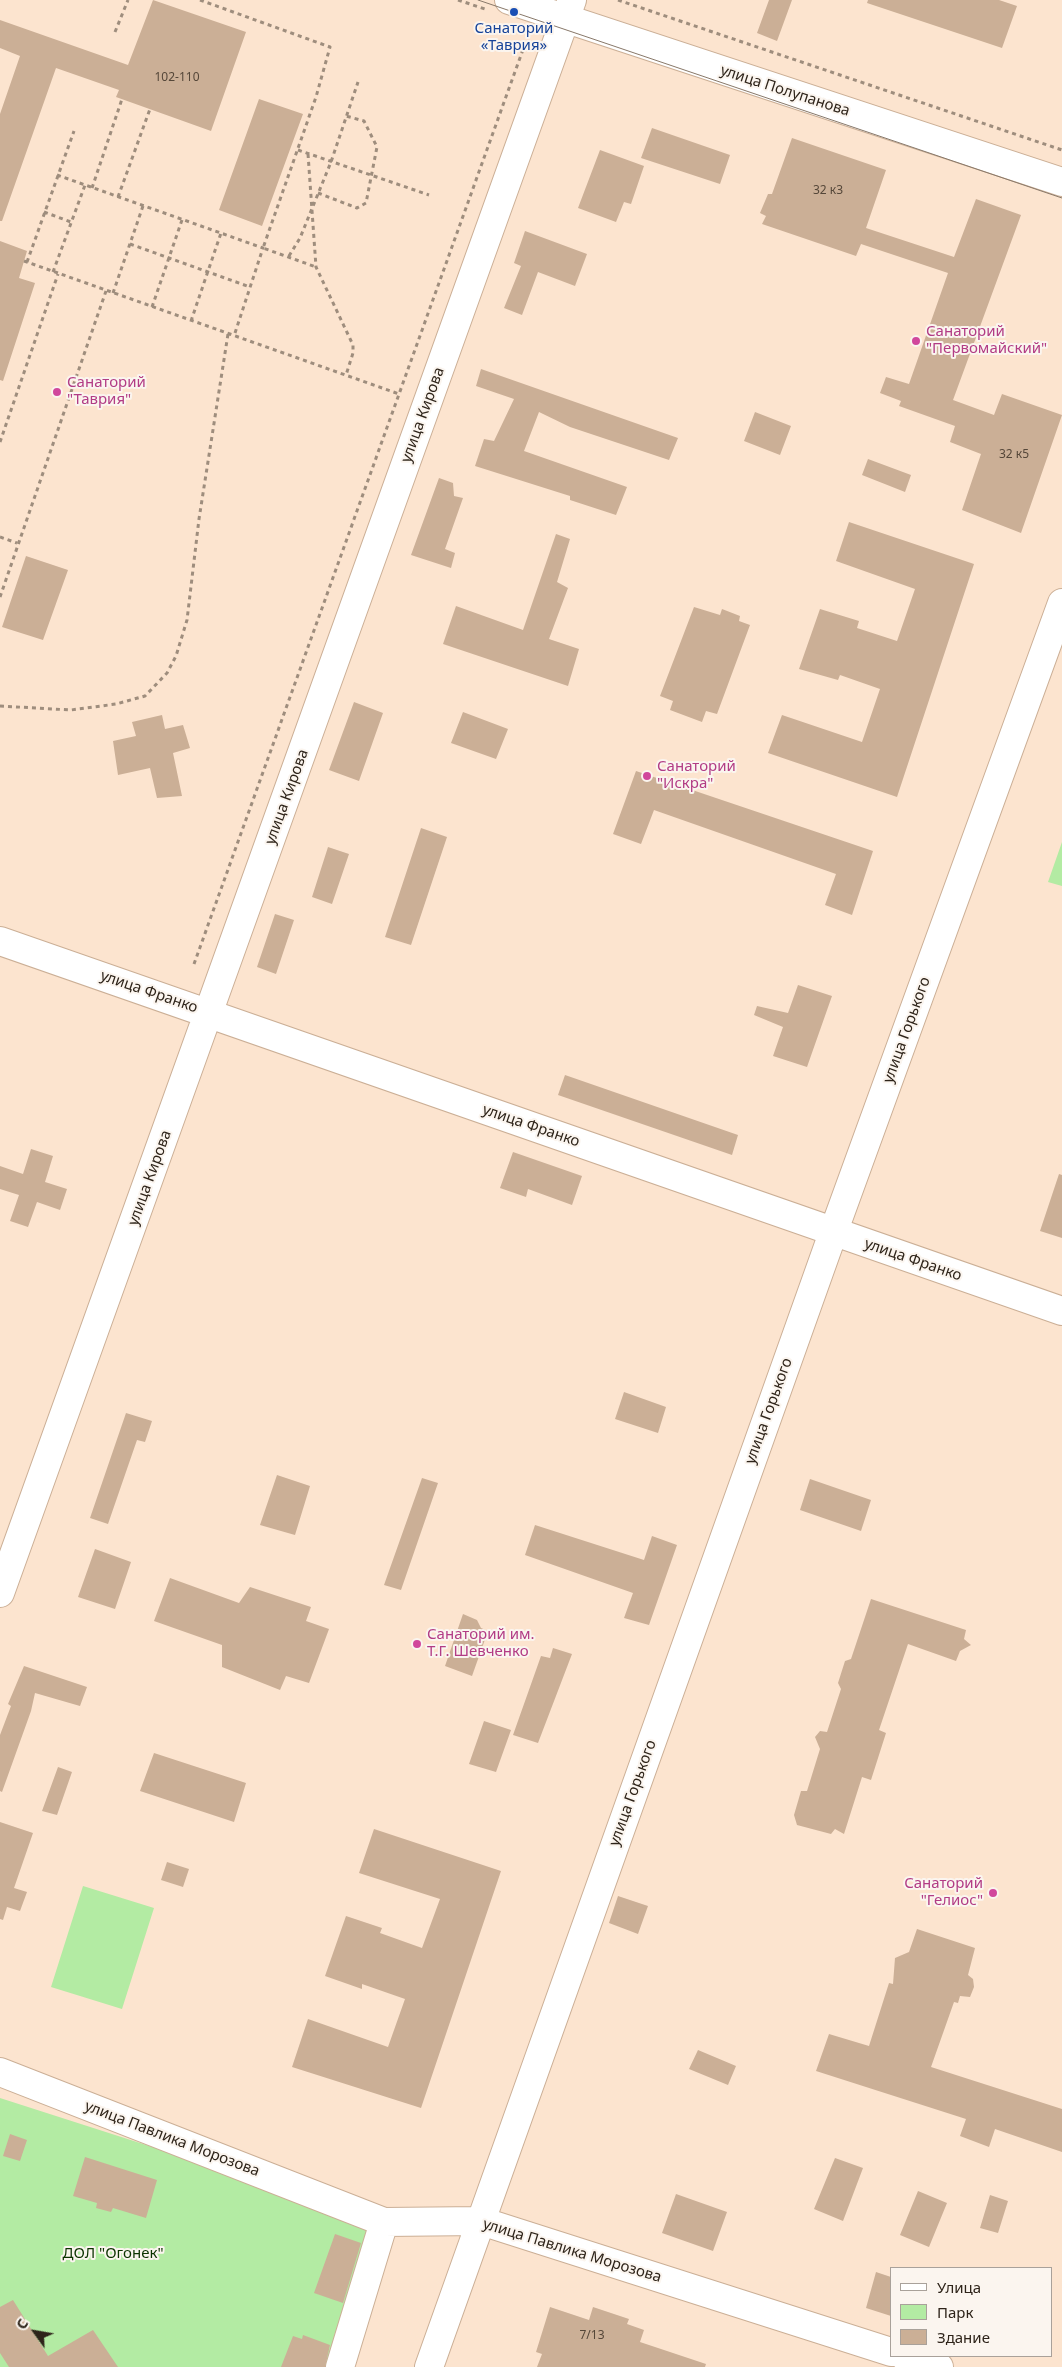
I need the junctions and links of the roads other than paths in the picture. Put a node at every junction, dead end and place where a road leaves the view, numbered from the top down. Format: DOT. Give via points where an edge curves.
graph roads {
  1 [pos="509,0"];
  2 [pos="568,10"];
  3 [pos="1062,182"];
  4 [pos="1062,603"];
  5 [pos="0,941"];
  6 [pos="209,1013"];
  7 [pos="833,1233"];
  8 [pos="1062,1311"];
  9 [pos="0,1593"];
  10 [pos="0,2072"];
  11 [pos="481,2221"];
  12 [pos="384,2222"];
  13 [pos="890,2352"];
  14 [pos="907,2357"];
  15 [pos="340,2367"];
  16 [pos="429,2367"];
  17 [pos="939,2367"];
  1 -- 2 [label="street, улица Полупанова"];
  2 -- 3 [label="street, улица Полупанова"];
  2 -- 6 [label="street, улица Кирова"];
  4 -- 7 [label="street, улица Горького"];
  5 -- 6 [label="street, улица Франко"];
  6 -- 7 [label="street, улица Франко"];
  6 -- 9 [label="street, улица Кирова"];
  7 -- 8 [label="street, улица Франко"];
  7 -- 11 [label="street, улица Горького"];
  10 -- 12 [label="street, улица Павлика Морозова"];
  11 -- 12 [label="street, улица Павлика Морозова"];
  11 -- 13 [label="street, улица Павлика Морозова"];
  11 -- 16 [label="street, улица Горького"];
  12 -- 15 [label="street"];
  14 -- 17 [label="street"];
}
